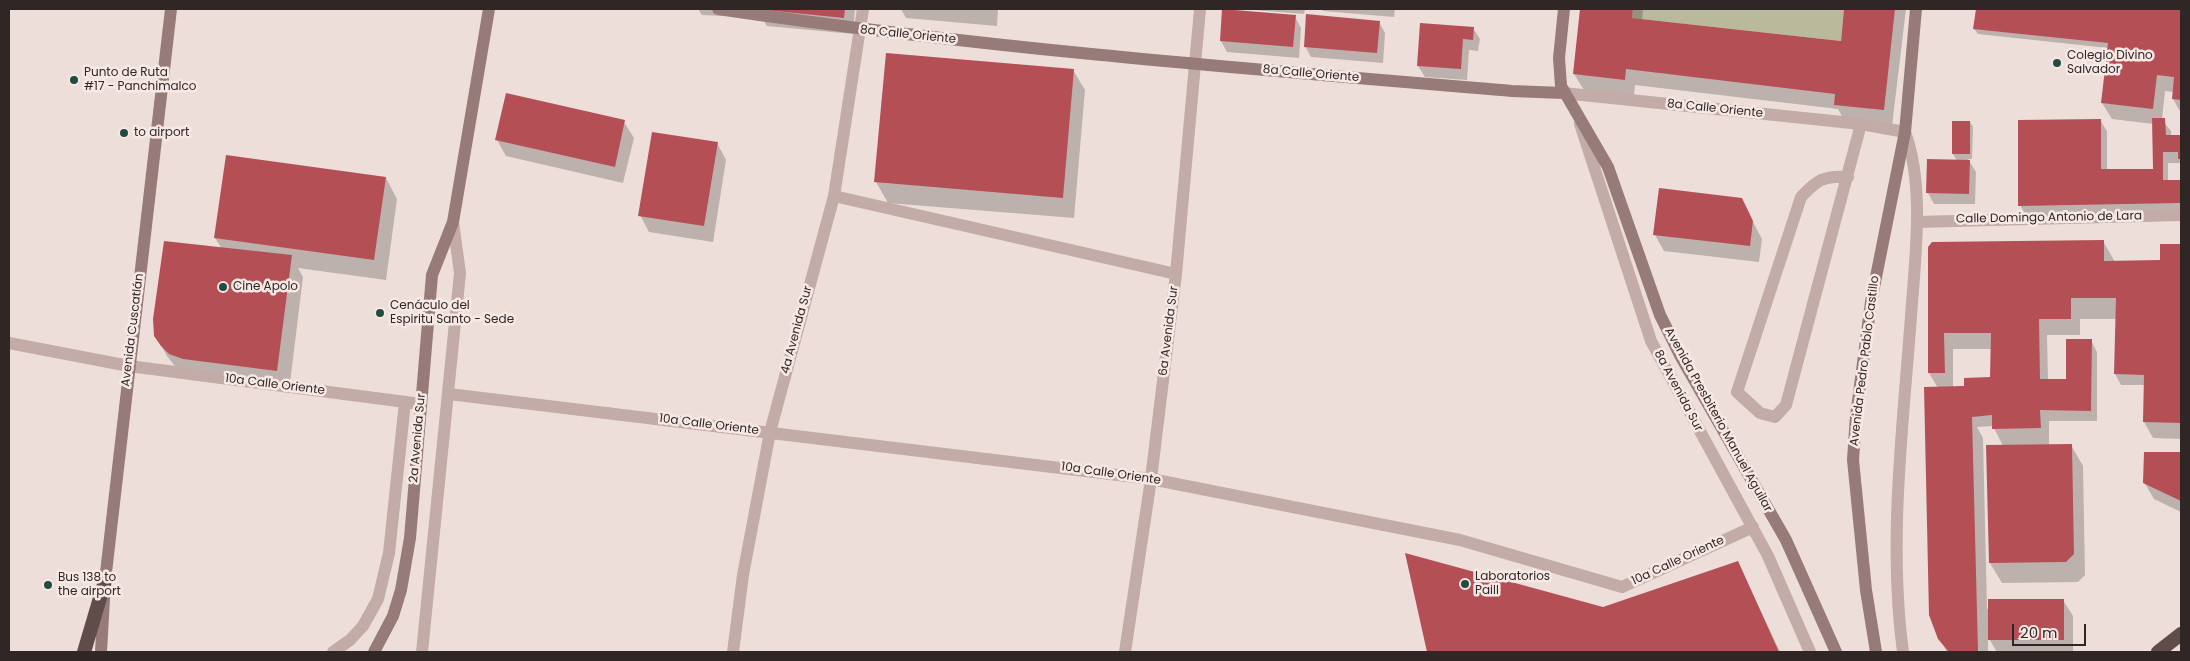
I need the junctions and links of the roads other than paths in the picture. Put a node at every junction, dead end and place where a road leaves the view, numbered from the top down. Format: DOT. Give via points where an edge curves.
graph roads {
  1 [pos="171,9"];
  2 [pos="489,9"];
  3 [pos="718,9"];
  4 [pos="863,9"];
  5 [pos="1200,9"];
  6 [pos="1564,9"];
  7 [pos="1916,9"];
  8 [pos="861,30"];
  9 [pos="1194,65"];
  10 [pos="1563,93"];
  11 [pos="1577,117"];
  12 [pos="1862,124"];
  13 [pos="1905,132"];
  14 [pos="1848,177"];
  15 [pos="834,196"];
  16 [pos="2181,215"];
  17 [pos="453,222"];
  18 [pos="1917,222"];
  19 [pos="1176,274"];
  20 [pos="9,343"];
  21 [pos="129,366"];
  22 [pos="449,394"];
  23 [pos="405,402"];
  24 [pos="421,404"];
  25 [pos="770,432"];
  26 [pos="1151,479"];
  27 [pos="1752,527"];
  28 [pos="105,581"];
  29 [pos="2181,634"];
  30 [pos="84,652"];
  31 [pos="101,652"];
  32 [pos="333,652"];
  33 [pos="374,652"];
  34 [pos="422,652"];
  35 [pos="733,652"];
  36 [pos="1125,652"];
  37 [pos="1810,652"];
  38 [pos="1836,652"];
  39 [pos="1876,652"];
  40 [pos="1903,652"];
  41 [pos="2158,652"];
  1 -- 21 [label="main road, Avenida Cuscatlán"];
  2 -- 17 [label="main road, 2a Avenida Sur"];
  3 -- 8 [label="main road, 8a Calle Oriente"];
  4 -- 8 [label="street, 4a Avenida Sur"];
  5 -- 9 [label="street, 6a Avenida Sur"];
  6 -- 10 [label="main road" via="1559,58"];
  7 -- 13 [label="main road, Avenida Pedro Pablo Castillo"];
  8 -- 9 [label="main road, 8a Calle Oriente"];
  8 -- 15 [label="street, 4a Avenida Sur"];
  9 -- 10 [label="main road, 8a Calle Oriente"];
  9 -- 19 [label="street, 6a Avenida Sur"];
  10 -- 11 [label="main road, Avenida Presbiterio Manuel Aguilar"];
  10 -- 12 [label="street, 8a Calle Oriente"];
  11 -- 27 [label="street, 8a Avenida Sur" via="1648,332 1673,385"];
  11 -- 38 [label="main road, Avenida Presbiterio Manuel Aguilar" via="1608,167 1660,315 1786,540"];
  12 -- 13 [label="street, 8a Calle Oriente"];
  12 -- 14 [label="street"];
  13 -- 18 [label="street, Avenida Pedro Pablo Castillo" via="1913,154"];
  13 -- 39 [label="main road, Avenida Pedro Pablo Castillo" via="1871,302 1856,416 1854,475"];
  14 -- 14 [label="street" via="1786,405 1776,417 1760,413 1737,392 1801,197 1814,183 1830,176"];
  15 -- 19 [label="street"];
  15 -- 25 [label="street, 4a Avenida Sur"];
  16 -- 18 [label="street, Calle Domingo Antonio de Lara"];
  17 -- 22 [label="street, 2a Avenida Sur" via="460,273"];
  17 -- 24 [label="main road, 2a Avenida Sur" via="432,275"];
  18 -- 40 [label="street, Avenida Pedro Pablo Castillo" via="1897,531 1899,624"];
  19 -- 26 [label="street, 6a Avenida Sur"];
  20 -- 21 [label="street, 10a Calle Oriente"];
  21 -- 23 [label="street, 10a Calle Oriente"];
  21 -- 28 [label="main road, Avenida Cuscatlán"];
  22 -- 25 [label="street, 10a Calle Oriente"];
  22 -- 34 [label="street, 2a Avenida Sur"];
  23 -- 24 [label="street, 10a Calle Oriente"];
  23 -- 32 [label="street, 2a Avenida Sur" via="389,553 378,599 363,626"];
  24 -- 33 [label="main road, 2a Avenida Sur" via="410,538 398,599"];
  25 -- 26 [label="street, 10a Calle Oriente"];
  25 -- 35 [label="street, 4a Avenida Sur" via="742,575"];
  26 -- 27 [label="street, 10a Calle Oriente" via="1460,540 1622,587"];
  26 -- 36 [label="street, 6a Avenida Sur"];
  27 -- 37 [label="street, 8a Avenida Sur"];
  28 -- 30 [label="highway"];
  28 -- 31 [label="main road, Avenida Cuscatlán"];
  29 -- 41 [label="highway"];
}
